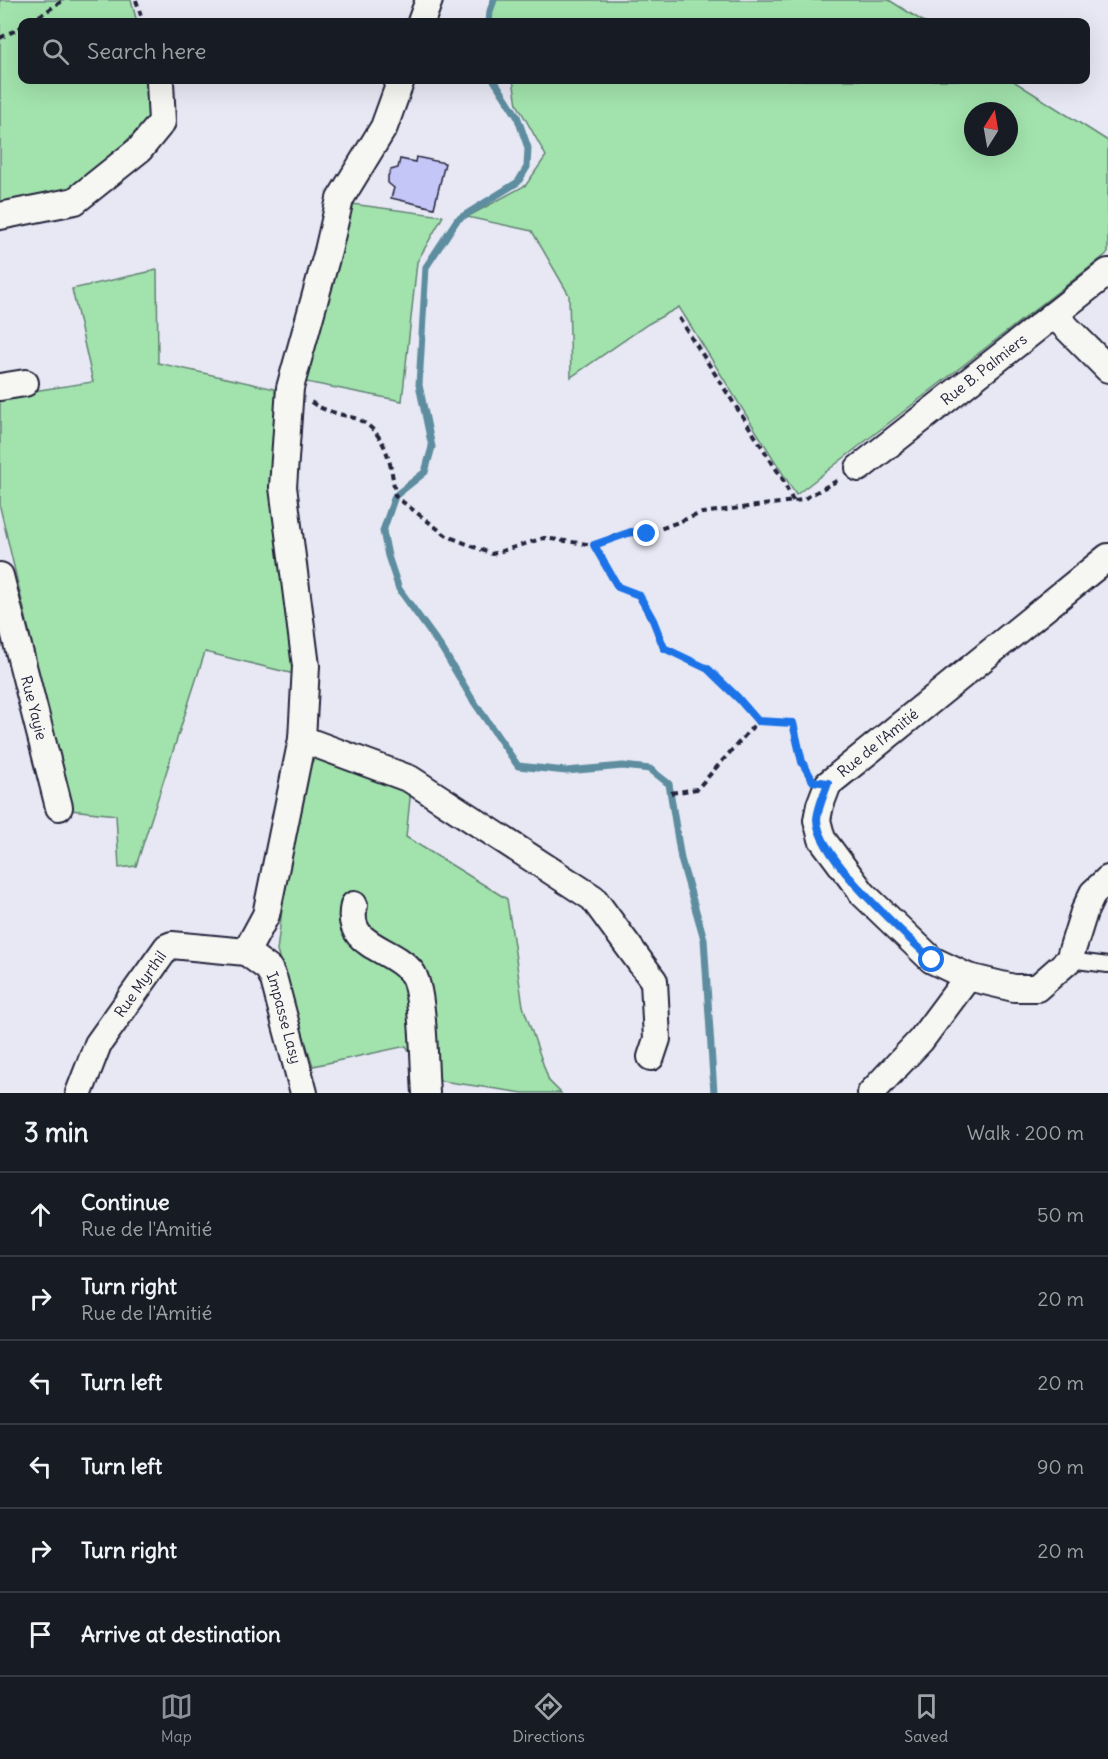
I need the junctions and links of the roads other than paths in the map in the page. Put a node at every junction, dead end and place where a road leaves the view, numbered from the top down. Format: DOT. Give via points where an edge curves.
graph roads {
  1 [pos="429,0"];
  2 [pos="422,18"];
  3 [pos="160,84"];
  4 [pos="400,84"];
  5 [pos="0,216"];
  6 [pos="1108,272"];
  7 [pos="1054,315"];
  8 [pos="1108,369"];
  9 [pos="25,383"];
  10 [pos="0,387"];
  11 [pos="859,468"];
  12 [pos="1108,557"];
  13 [pos="0,576"];
  14 [pos="302,739"];
  15 [pos="59,807"];
  16 [pos="1108,879"];
  17 [pos="354,904"];
  18 [pos="246,952"];
  19 [pos="1069,960"];
  20 [pos="1108,965"];
  21 [pos="968,977"];
  22 [pos="651,1057"];
  23 [pos="79,1093"];
  24 [pos="304,1093"];
  25 [pos="426,1093"];
  26 [pos="871,1093"];
  1 -- 2 [label="street"];
  3 -- 5 [label="street" via="162,122 140,149 75,201"];
  4 -- 14 [label="street" via="384,127 340,199 290,388 283,487 306,666"];
  6 -- 7 [label="street, Rue B. Palmiers"];
  7 -- 8 [label="street"];
  7 -- 11 [label="street, Rue B. Palmiers"];
  9 -- 10 [label="street"];
  12 -- 21 [label="street, Rue de l'Amitié" via="828,783 817,820 822,839 863,894 932,960"];
  13 -- 15 [label="street, Rue Yayie"];
  14 -- 18 [label="street" via="266,915"];
  14 -- 22 [label="street" via="410,779 593,898 654,981 657,1039"];
  16 -- 19 [label="street" via="1094,893 1084,912"];
  17 -- 25 [label="street" via="351,915 355,931 404,963 414,975"];
  18 -- 23 [label="street, Rue Myrthil" via="167,947 98,1044"];
  18 -- 24 [label="street, Impasse Lasy" via="269,969 274,980"];
  19 -- 20 [label="lane"];
  19 -- 21 [label="street, Rue de l'Amitié" via="1037,988 1014,988"];
  21 -- 26 [label="street" via="921,1040"];
}
